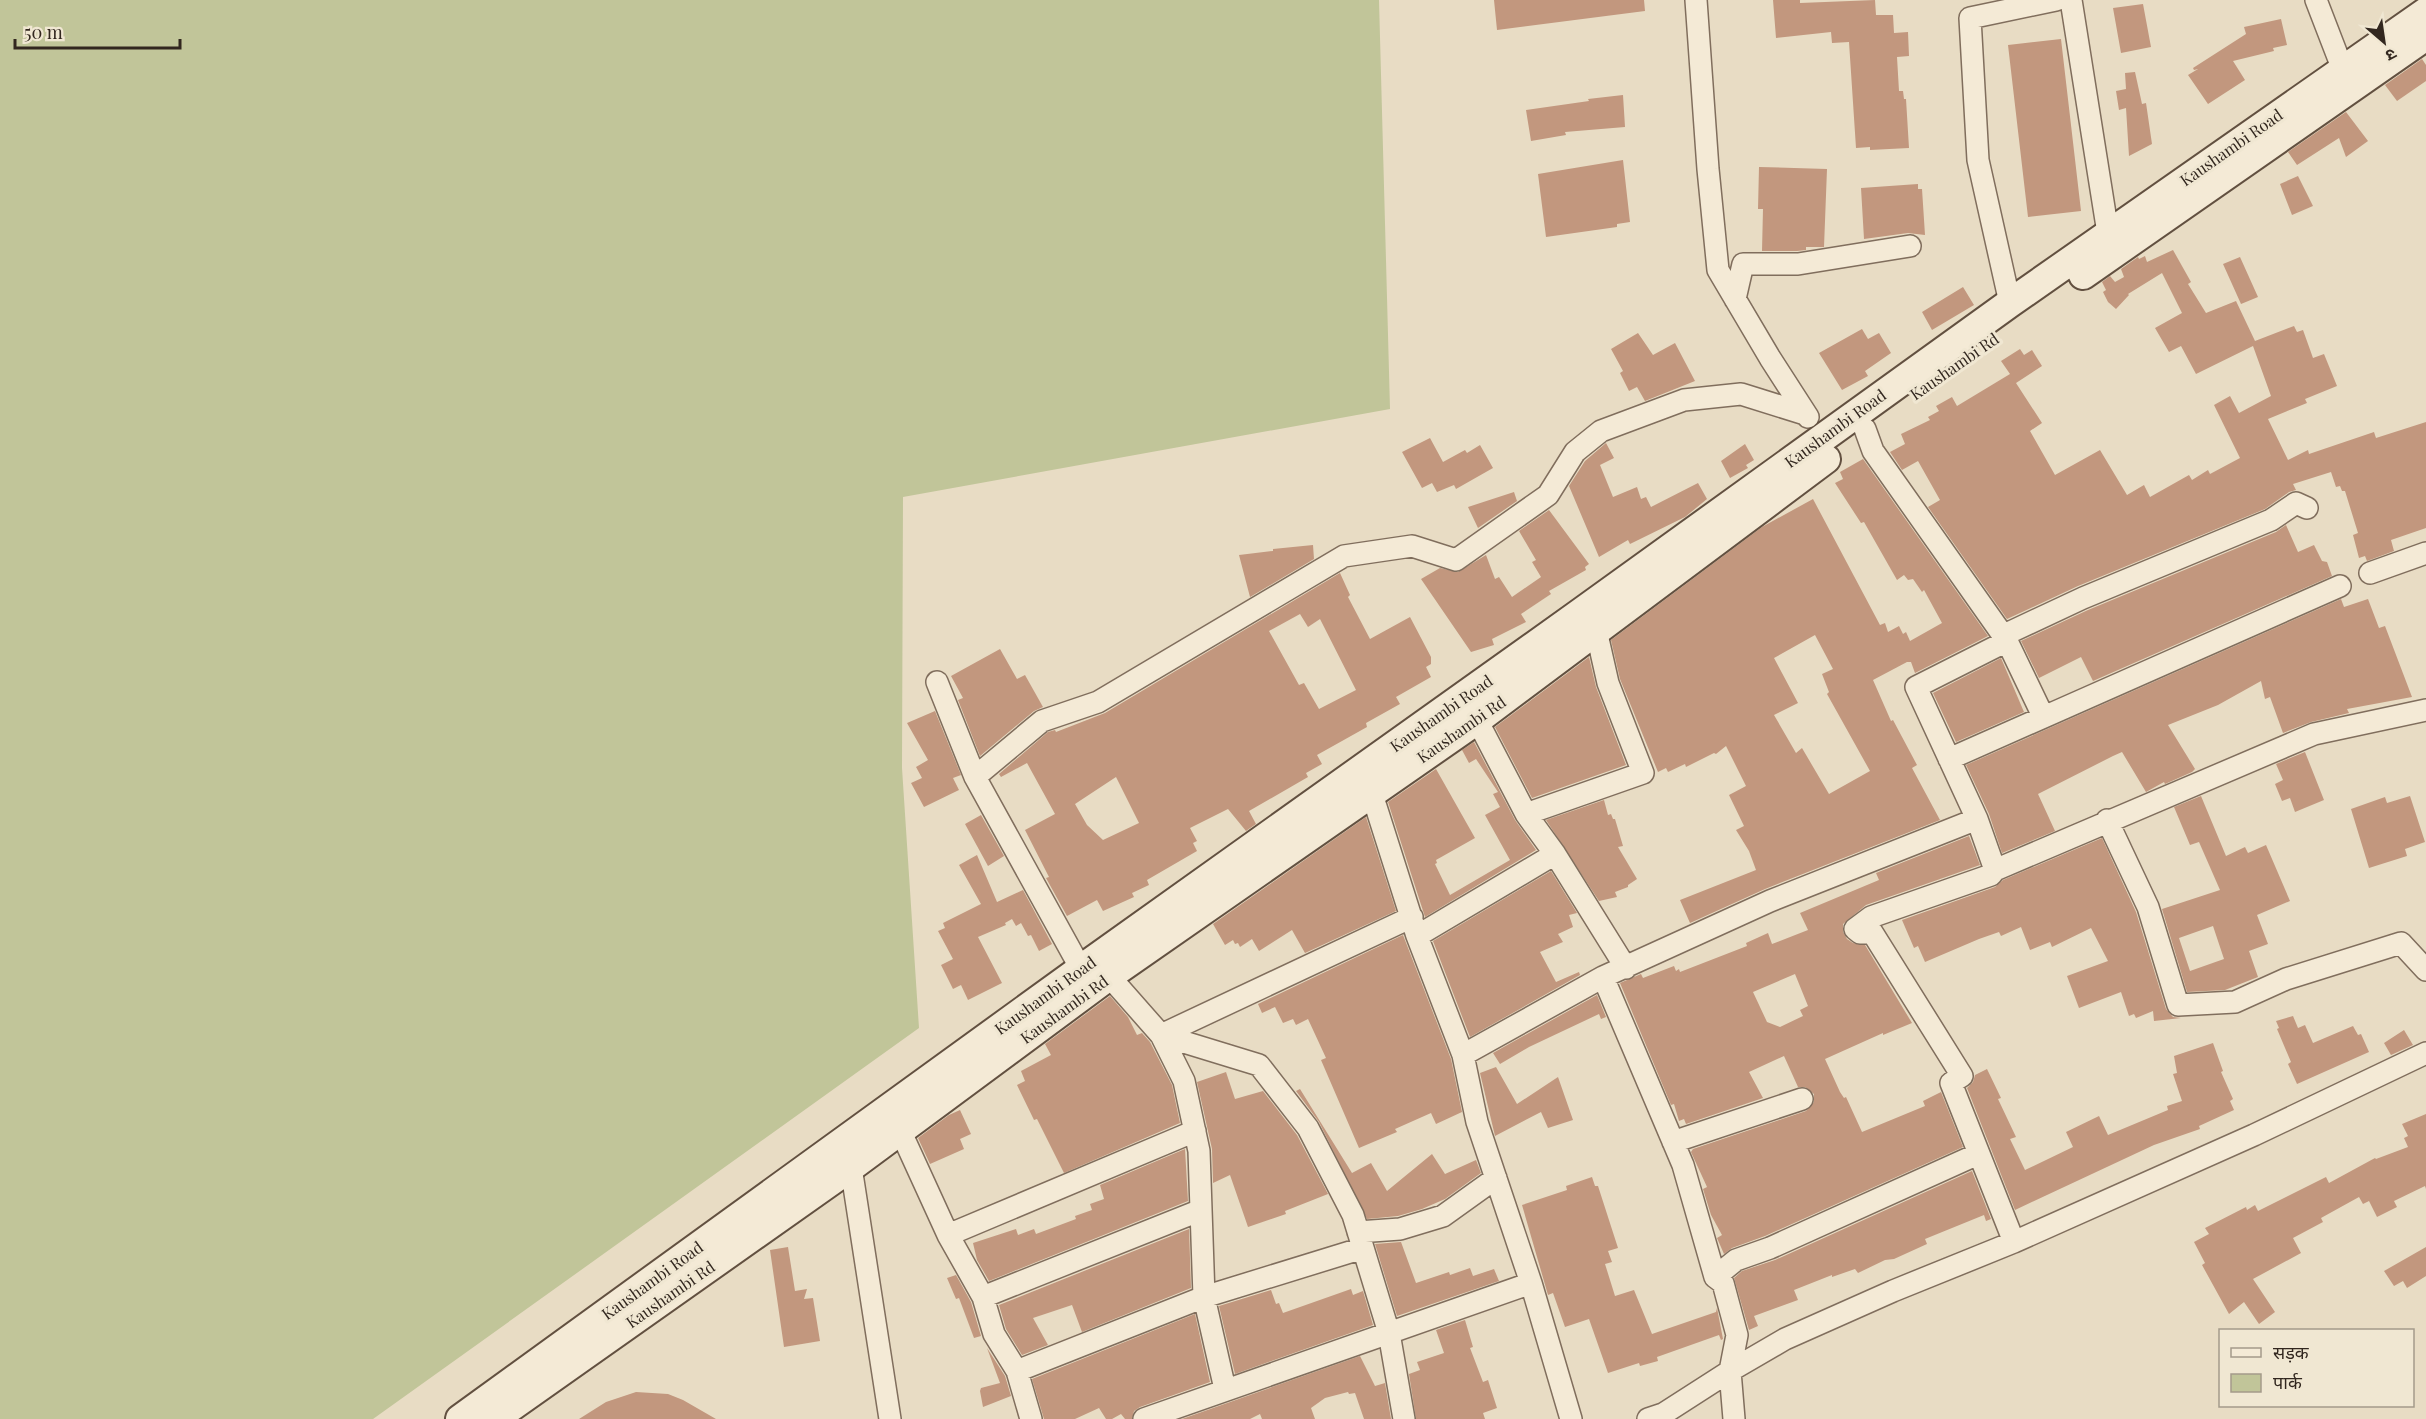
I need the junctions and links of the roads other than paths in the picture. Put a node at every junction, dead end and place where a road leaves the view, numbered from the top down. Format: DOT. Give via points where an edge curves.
graph roads {
  1 [pos="1696,0"];
  2 [pos="2056,0"];
  3 [pos="2071,0"];
  4 [pos="2316,0"];
  5 [pos="2426,12"];
  6 [pos="2426,36"];
  7 [pos="2346,79"];
  8 [pos="2108,233"];
  9 [pos="1910,246"];
  10 [pos="1735,299"];
  11 [pos="2010,303"];
  12 [pos="1805,414"];
  13 [pos="1865,429"];
  14 [pos="1823,436"];
  15 [pos="2307,508"];
  16 [pos="2426,553"];
  17 [pos="2370,573"];
  18 [pos="2340,586"];
  19 [pos="1596,630"];
  20 [pos="2007,642"];
  21 [pos="937,682"];
  22 [pos="2426,710"];
  23 [pos="2043,716"];
  24 [pos="1477,720"];
  25 [pos="1949,759"];
  26 [pos="975,777"];
  27 [pos="1371,791"];
  28 [pos="1526,814"];
  29 [pos="1977,819"];
  30 [pos="2107,820"];
  31 [pos="1556,854"];
  32 [pos="1995,870"];
  33 [pos="1414,926"];
  34 [pos="1626,968"];
  35 [pos="1081,969"];
  36 [pos="2426,970"];
  37 [pos="1109,976"];
  38 [pos="1603,977"];
  39 [pos="1161,1035"];
  40 [pos="2426,1053"];
  41 [pos="1463,1055"];
  42 [pos="1802,1099"];
  43 [pos="900,1131"];
  44 [pos="1195,1131"];
  45 [pos="1673,1142"];
  46 [pos="1978,1154"];
  47 [pos="851,1167"];
  48 [pos="1496,1178"];
  49 [pos="1201,1210"];
  50 [pos="948,1235"];
  51 [pos="1361,1240"];
  52 [pos="2014,1242"];
  53 [pos="1715,1277"];
  54 [pos="1531,1283"];
  55 [pos="983,1297"];
  56 [pos="1204,1297"];
  57 [pos="1389,1333"];
  58 [pos="1017,1371"];
  59 [pos="1730,1371"];
  60 [pos="1225,1389"];
  61 [pos="460,1419"];
  62 [pos="494,1419"];
  63 [pos="890,1419"];
  64 [pos="1032,1419"];
  65 [pos="1144,1419"];
  66 [pos="1404,1419"];
  67 [pos="1571,1419"];
  68 [pos="1648,1419"];
  69 [pos="1734,1419"];
  1 -- 10 [label="street" via="1718,270"];
  2 -- 11 [label="street" via="1970,18 1978,160"];
  3 -- 8 [label="street"];
  4 -- 7 [label="street"];
  5 -- 7 [label="main road, Kaushambi Road"];
  6 -- 7 [label="main road, Kaushambi Rd"];
  7 -- 8 [label="main road, Kaushambi Road"];
  7 -- 13 [label="main road, Kaushambi Rd"];
  8 -- 11 [label="main road, Kaushambi Road"];
  9 -- 10 [label="street" via="1798,264 1743,264"];
  10 -- 12 [label="street"];
  11 -- 14 [label="main road, Kaushambi Road"];
  12 -- 14 [label="street"];
  12 -- 26 [label="street" via="1742,394 1684,400 1601,431 1575,452 1548,495 1456,560 1412,546 1344,556 1098,702 1042,721"];
  13 -- 19 [label="main road, Kaushambi Rd"];
  13 -- 20 [label="street" via="1873,451"];
  14 -- 35 [label="main road, Kaushambi Road"];
  15 -- 20 [label="street" via="2296,503 2271,520 2083,598 2004,635"];
  16 -- 17 [label="street"];
  18 -- 23 [label="street"];
  19 -- 24 [label="main road, Kaushambi Rd"];
  19 -- 28 [label="street" via="1608,683 1643,773"];
  20 -- 23 [label="street"];
  20 -- 25 [label="street" via="1916,687"];
  21 -- 26 [label="street"];
  22 -- 30 [label="street" via="2314,734"];
  23 -- 25 [label="street"];
  24 -- 27 [label="main road, Kaushambi Rd"];
  24 -- 28 [label="street"];
  25 -- 29 [label="street"];
  26 -- 35 [label="street"];
  27 -- 33 [label="street"];
  27 -- 37 [label="main road, Kaushambi Rd"];
  28 -- 31 [label="street"];
  29 -- 32 [label="street"];
  29 -- 34 [label="street" via="1770,901"];
  30 -- 32 [label="street"];
  30 -- 36 [label="street" via="2148,907 2178,1005 2235,1002 2286,979 2401,943"];
  31 -- 33 [label="street"];
  31 -- 34 [label="street"];
  32 -- 46 [label="street" via="1991,875 1871,917 1856,929 1860,933 1872,932 1962,1076 1951,1083"];
  33 -- 39 [label="street"];
  33 -- 41 [label="street"];
  34 -- 38 [label="street"];
  35 -- 61 [label="main road, Kaushambi Road"];
  37 -- 39 [label="street"];
  37 -- 43 [label="main road, Kaushambi Rd"];
  38 -- 41 [label="street"];
  38 -- 45 [label="street"];
  39 -- 44 [label="street" via="1184,1081"];
  39 -- 51 [label="street" via="1258,1065 1308,1128 1353,1215"];
  40 -- 52 [label="street"];
  41 -- 48 [label="street"];
  42 -- 45 [label="street"];
  43 -- 47 [label="main road, Kaushambi Rd"];
  43 -- 50 [label="street"];
  44 -- 49 [label="street"];
  44 -- 50 [label="street"];
  45 -- 53 [label="street"];
  46 -- 52 [label="street"];
  46 -- 53 [label="street" via="1736,1260"];
  47 -- 62 [label="main road, Kaushambi Rd"];
  47 -- 63 [label="street"];
  48 -- 51 [label="street" via="1443,1216"];
  48 -- 54 [label="street"];
  49 -- 55 [label="street"];
  49 -- 56 [label="street"];
  50 -- 55 [label="street"];
  51 -- 56 [label="street"];
  51 -- 57 [label="street"];
  52 -- 59 [label="street" via="1796,1335"];
  53 -- 59 [label="street" via="1723,1283 1737,1335"];
  54 -- 57 [label="street"];
  54 -- 67 [label="street"];
  55 -- 58 [label="street" via="994,1334"];
  56 -- 58 [label="street"];
  56 -- 60 [label="street"];
  57 -- 60 [label="street"];
  57 -- 66 [label="street"];
  58 -- 64 [label="street"];
  59 -- 68 [label="street" via="1663,1414"];
  59 -- 69 [label="street"];
  60 -- 65 [label="street"];
}
